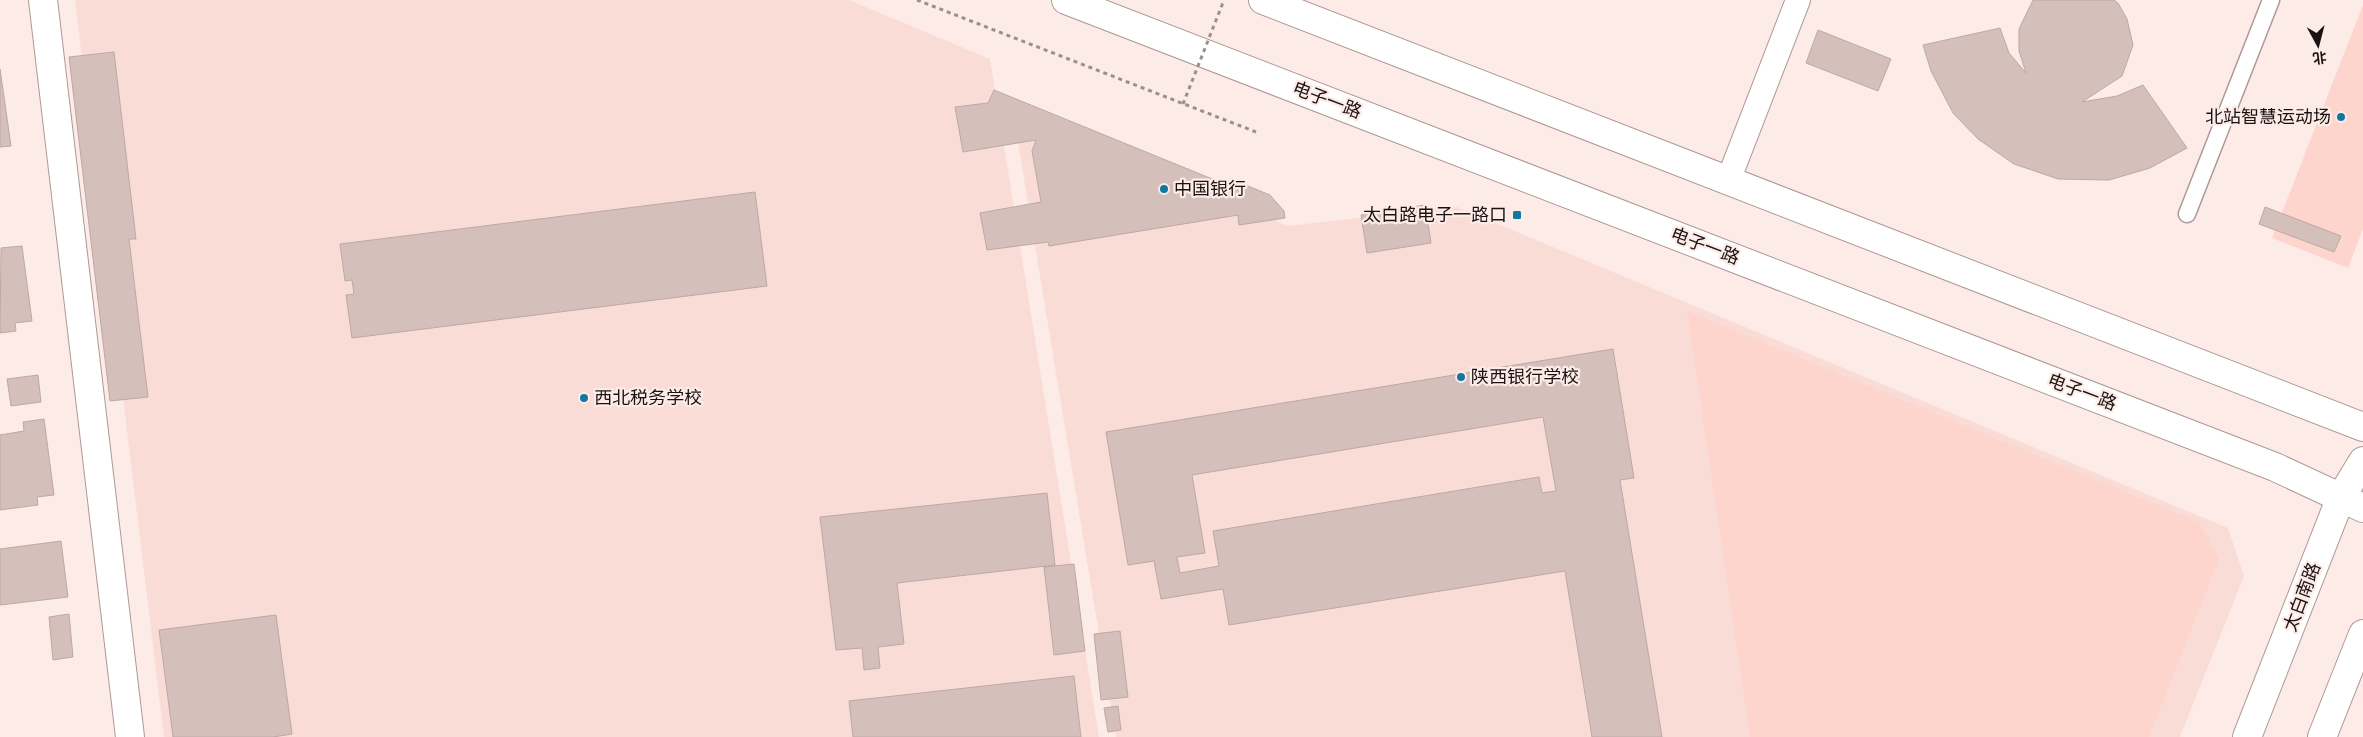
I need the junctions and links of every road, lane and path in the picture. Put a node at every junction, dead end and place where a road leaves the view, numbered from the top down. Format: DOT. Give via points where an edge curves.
graph roads {
  1 [pos="43,0"];
  2 [pos="917,0"];
  3 [pos="1066,0"];
  4 [pos="1224,0"];
  5 [pos="1263,0"];
  6 [pos="1798,0"];
  7 [pos="2272,0"];
  8 [pos="1183,104"];
  9 [pos="1256,132"];
  10 [pos="1728,181"];
  11 [pos="2187,214"];
  12 [pos="2363,426"];
  13 [pos="2363,461"];
  14 [pos="2352,503"];
  15 [pos="2363,634"];
  16 [pos="130,737"];
  17 [pos="2247,737"];
  18 [pos="2322,737"];
  1 -- 16 [label="main road"];
  2 -- 8 [label="path"];
  3 -- 14 [label="main road, 电子一路" via="2266,464"];
  4 -- 8 [label="path, bridge"];
  5 -- 10 [label="main road"];
  6 -- 10 [label="street"];
  7 -- 11 [label="lane"];
  8 -- 9 [label="path"];
  10 -- 12 [label="main road"];
  13 -- 14 [label="main road, 太白南路"];
  14 -- 17 [label="main road, 太白南路"];
  15 -- 18 [label="main road"];
}
